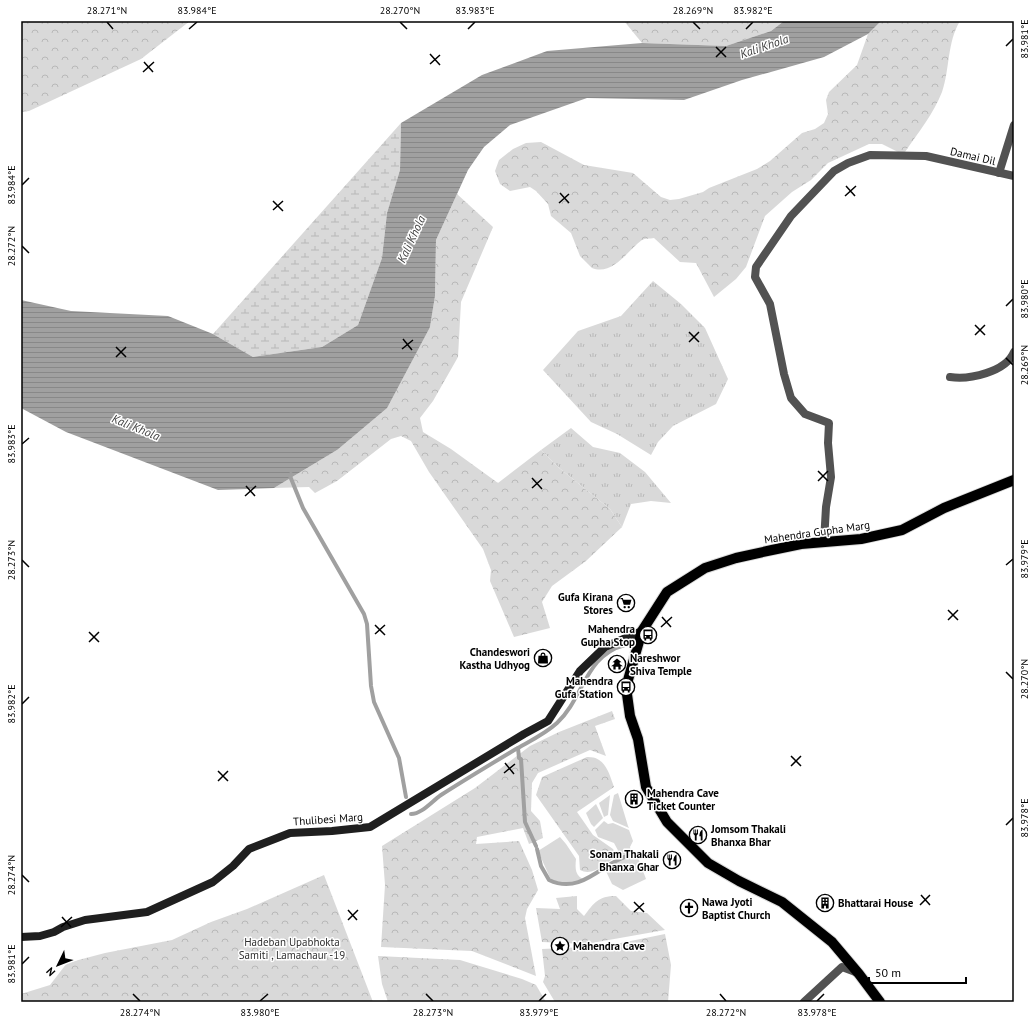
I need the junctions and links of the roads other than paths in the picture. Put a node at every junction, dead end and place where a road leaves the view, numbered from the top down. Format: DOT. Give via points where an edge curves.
graph roads {
  1 [pos="1014,125"];
  2 [pos="999,173"];
  3 [pos="1014,176"];
  4 [pos="1014,352"];
  5 [pos="950,377"];
  6 [pos="1014,480"];
  7 [pos="824,542"];
  8 [pos="642,631"];
  9 [pos="21,936"];
  10 [pos="859,974"];
  11 [pos="804,1002"];
  12 [pos="880,1002"];
  1 -- 2 [label="street"];
  2 -- 3 [label="street, Damai Dil"];
  2 -- 7 [label="street, Damai Dil" via="926,156 870,155 848,162 791,216 756,267 755,277 770,304 791,398 805,414 830,423 828,444 831,476"];
  4 -- 5 [label="street" via="1007,363 997,370 962,379"];
  6 -- 7 [label="main road, Mahendra Gupha Marg" via="944,508 902,530 861,539"];
  7 -- 8 [label="main road, Mahendra Gupha Marg" via="765,551 705,568 667,592"];
  8 -- 9 [label="main road, Thulibesi Marg" via="605,647 580,671 548,721 370,827 290,833 249,849 213,882 147,912 85,920 40,936"];
  8 -- 10 [label="main road, Mahendra Gupha Marg" via="626,687 646,787 667,822 708,863 782,902 832,942"];
  10 -- 11 [label="street" via="842,967"];
  10 -- 12 [label="main road, Mahendra Gupha Marg"];
}
